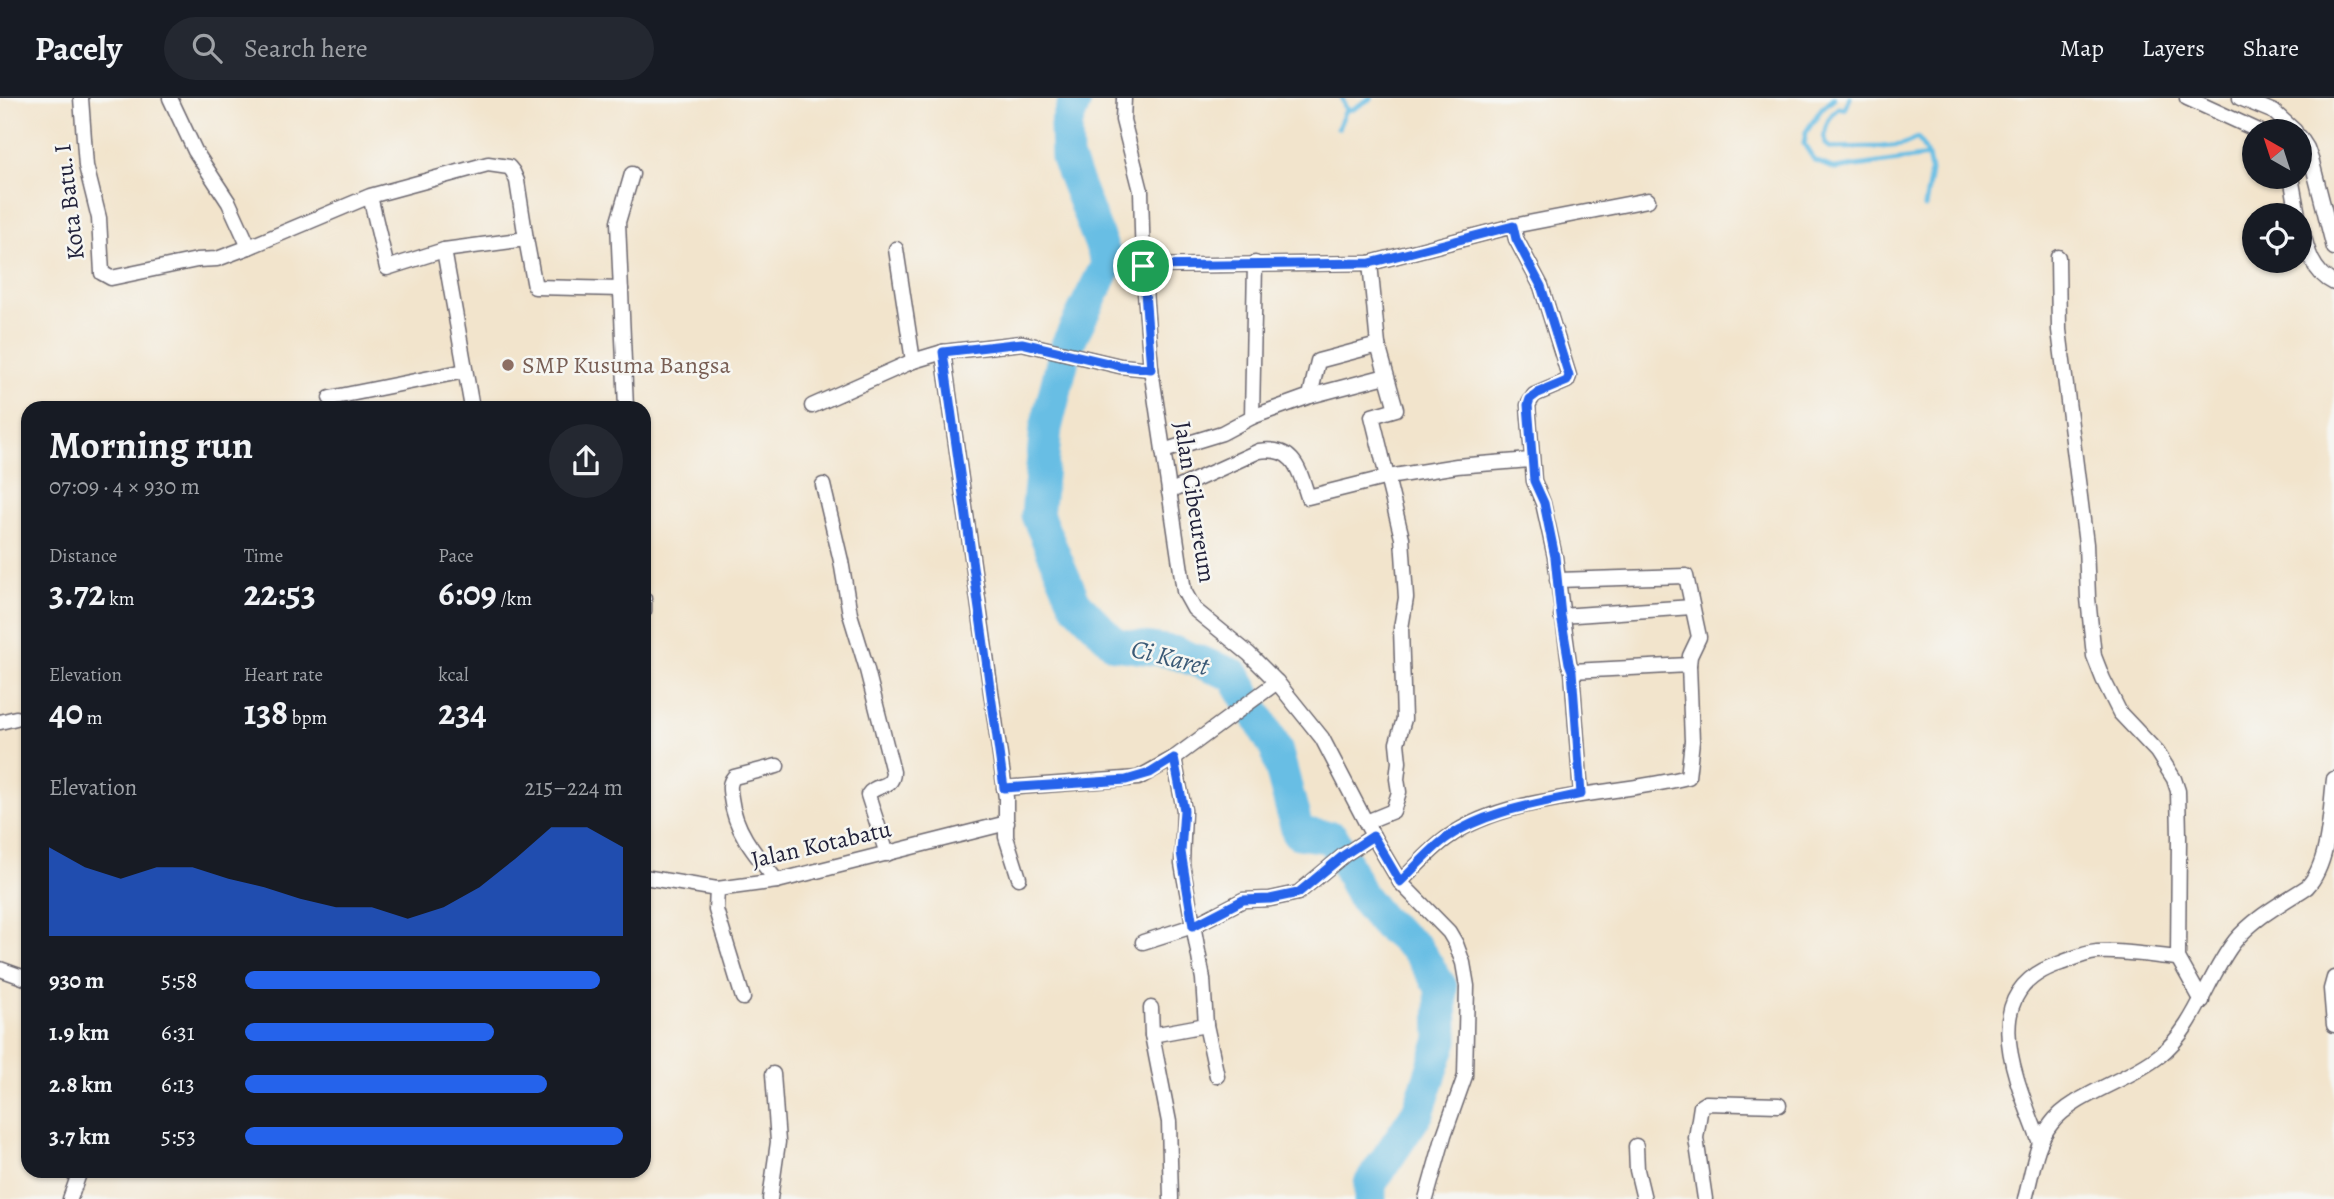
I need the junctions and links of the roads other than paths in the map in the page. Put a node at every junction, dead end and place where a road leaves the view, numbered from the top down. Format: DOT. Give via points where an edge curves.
graph roads {
  1 [pos="81,98"];
  2 [pos="170,98"];
  3 [pos="1124,98"];
  4 [pos="2187,98"];
  5 [pos="2240,98"];
  6 [pos="2282,119"];
  7 [pos="2242,123"];
  8 [pos="2312,162"];
  9 [pos="632,174"];
  10 [pos="370,196"];
  11 [pos="1648,200"];
  12 [pos="1513,226"];
  13 [pos="526,239"];
  14 [pos="249,247"];
  15 [pos="2334,248"];
  16 [pos="896,249"];
  17 [pos="444,250"];
  18 [pos="2058,257"];
  19 [pos="2312,258"];
  20 [pos="1255,263"];
  21 [pos="1370,263"];
  22 [pos="1143,266"];
  23 [pos="2334,283"];
  24 [pos="621,289"];
  25 [pos="1378,345"];
  26 [pos="943,352"];
  27 [pos="913,361"];
  28 [pos="1151,369"];
  29 [pos="465,371"];
  30 [pos="1386,376"];
  31 [pos="1310,396"];
  32 [pos="330,398"];
  33 [pos="471,401"];
  34 [pos="626,401"];
  35 [pos="812,405"];
  36 [pos="1252,417"];
  37 [pos="1163,451"];
  38 [pos="1531,460"];
  39 [pos="1388,477"];
  40 [pos="823,485"];
  41 [pos="1169,492"];
  42 [pos="1557,580"];
  43 [pos="1692,607"];
  44 [pos="1561,616"];
  45 [pos="1689,665"];
  46 [pos="1572,671"];
  47 [pos="1277,682"];
  48 [pos="16,718"];
  49 [pos="0,723"];
  50 [pos="1174,758"];
  51 [pos="777,766"];
  52 [pos="2334,779"];
  53 [pos="1004,788"];
  54 [pos="1581,794"];
  55 [pos="1007,823"];
  56 [pos="1369,829"];
  57 [pos="887,854"];
  58 [pos="651,878"];
  59 [pos="1019,878"];
  60 [pos="777,881"];
  61 [pos="1400,882"];
  62 [pos="717,889"];
  63 [pos="1193,926"];
  64 [pos="1143,942"];
  65 [pos="2178,958"];
  66 [pos="0,969"];
  67 [pos="21,976"];
  68 [pos="2334,978"];
  69 [pos="743,998"];
  70 [pos="2202,1001"];
  71 [pos="1151,1008"];
  72 [pos="1206,1025"];
  73 [pos="2334,1026"];
  74 [pos="1152,1035"];
  75 [pos="773,1074"];
  76 [pos="1217,1076"];
  77 [pos="1779,1105"];
  78 [pos="2040,1143"];
  79 [pos="1636,1146"];
  80 [pos="78,1178"];
  81 [pos="70,1199"];
  82 [pos="770,1199"];
  83 [pos="1171,1199"];
  84 [pos="1426,1199"];
  85 [pos="1644,1199"];
  86 [pos="1705,1199"];
  87 [pos="2025,1199"];
  1 -- 14 [label="street, Kota Batu. I" via="86,166 99,218 102,273 111,278 217,259"];
  2 -- 14 [label="street"];
  3 -- 22 [label="street, Jalan Cibeureum" via="1125,131 1140,191"];
  4 -- 7 [label="street"];
  5 -- 6 [label="street"];
  8 -- 15 [label="street"];
  9 -- 24 [label="street" via="619,216"];
  10 -- 13 [label="street" via="488,164 509,167 517,181"];
  10 -- 14 [label="street"];
  10 -- 17 [label="street" via="387,268"];
  11 -- 12 [label="street"];
  12 -- 21 [label="street"];
  12 -- 38 [label="street" via="1541,286 1569,376 1529,401"];
  13 -- 17 [label="street"];
  13 -- 24 [label="street" via="535,287"];
  16 -- 27 [label="street"];
  17 -- 29 [label="street"];
  18 -- 65 [label="street" via="2059,330 2086,544 2094,656 2120,713 2157,752 2178,792"];
  19 -- 23 [label="street" via="2322,277"];
  20 -- 21 [label="street"];
  20 -- 22 [label="street"];
  20 -- 36 [label="street"];
  21 -- 25 [label="street"];
  22 -- 28 [label="street, Jalan Cibeureum"];
  24 -- 34 [label="street"];
  25 -- 30 [label="street"];
  25 -- 31 [label="street" via="1318,361"];
  26 -- 27 [label="street"];
  26 -- 28 [label="street" via="1022,343"];
  26 -- 53 [label="street"];
  27 -- 35 [label="street"];
  28 -- 37 [label="street, Jalan Cibeureum"];
  29 -- 32 [label="street"];
  29 -- 33 [label="street"];
  30 -- 31 [label="street"];
  30 -- 39 [label="street" via="1396,409 1372,415"];
  31 -- 36 [label="street"];
  36 -- 37 [label="street" via="1222,433"];
  37 -- 41 [label="street, Jalan Cibeureum"];
  38 -- 39 [label="street"];
  38 -- 42 [label="street" via="1544,503"];
  39 -- 41 [label="street" via="1308,498 1297,464 1271,449"];
  39 -- 56 [label="street" via="1402,538 1406,586 1401,628 1404,719 1397,743 1399,792 1393,811"];
  40 -- 57 [label="street" via="850,614 893,772 888,785 868,795"];
  41 -- 47 [label="street, Jalan Cibeureum" via="1184,592 1191,604"];
  42 -- 43 [label="street" via="1686,576"];
  42 -- 44 [label="street"];
  43 -- 44 [label="street"];
  43 -- 45 [label="street" via="1699,637"];
  44 -- 46 [label="street"];
  45 -- 46 [label="street"];
  45 -- 54 [label="street" via="1692,741 1688,777 1635,789"];
  46 -- 54 [label="street"];
  47 -- 50 [label="street"];
  47 -- 56 [label="street, Jalan Cibeureum" via="1322,738"];
  48 -- 49 [label="street"];
  50 -- 53 [label="street" via="1150,773 1126,780"];
  50 -- 63 [label="street" via="1184,810 1181,852"];
  51 -- 60 [label="street" via="734,778 729,787 741,833"];
  52 -- 70 [label="street" via="2324,850 2313,881 2245,930"];
  53 -- 55 [label="street"];
  54 -- 61 [label="street" via="1501,812 1464,829 1447,838"];
  55 -- 57 [label="street, Jalan Kotabatu"];
  55 -- 59 [label="street" via="1006,837"];
  56 -- 61 [label="street, Jalan Cibeureum"];
  56 -- 63 [label="street" via="1298,893 1243,900"];
  57 -- 60 [label="street, Jalan Kotabatu"];
  58 -- 62 [label="street, Jalan Kotabatu"];
  60 -- 62 [label="street, Jalan Kotabatu"];
  61 -- 84 [label="street, Jalan Cibeureum" via="1450,932 1467,986 1465,1076"];
  62 -- 69 [label="street" via="716,910"];
  63 -- 64 [label="street"];
  63 -- 72 [label="street"];
  65 -- 70 [label="street"];
  65 -- 78 [label="street" via="2096,952 2044,968 2020,988 2007,1037"];
  66 -- 67 [label="street"];
  68 -- 73 [label="street"];
  70 -- 78 [label="street" via="2185,1031 2160,1056 2060,1114"];
  71 -- 74 [label="street"];
  72 -- 74 [label="street"];
  72 -- 76 [label="street"];
  74 -- 83 [label="street" via="1169,1122"];
  75 -- 82 [label="street" via="778,1142"];
  77 -- 86 [label="street" via="1701,1106 1696,1138"];
  78 -- 87 [label="street"];
  79 -- 85 [label="street"];
  80 -- 81 [label="street"];
}
